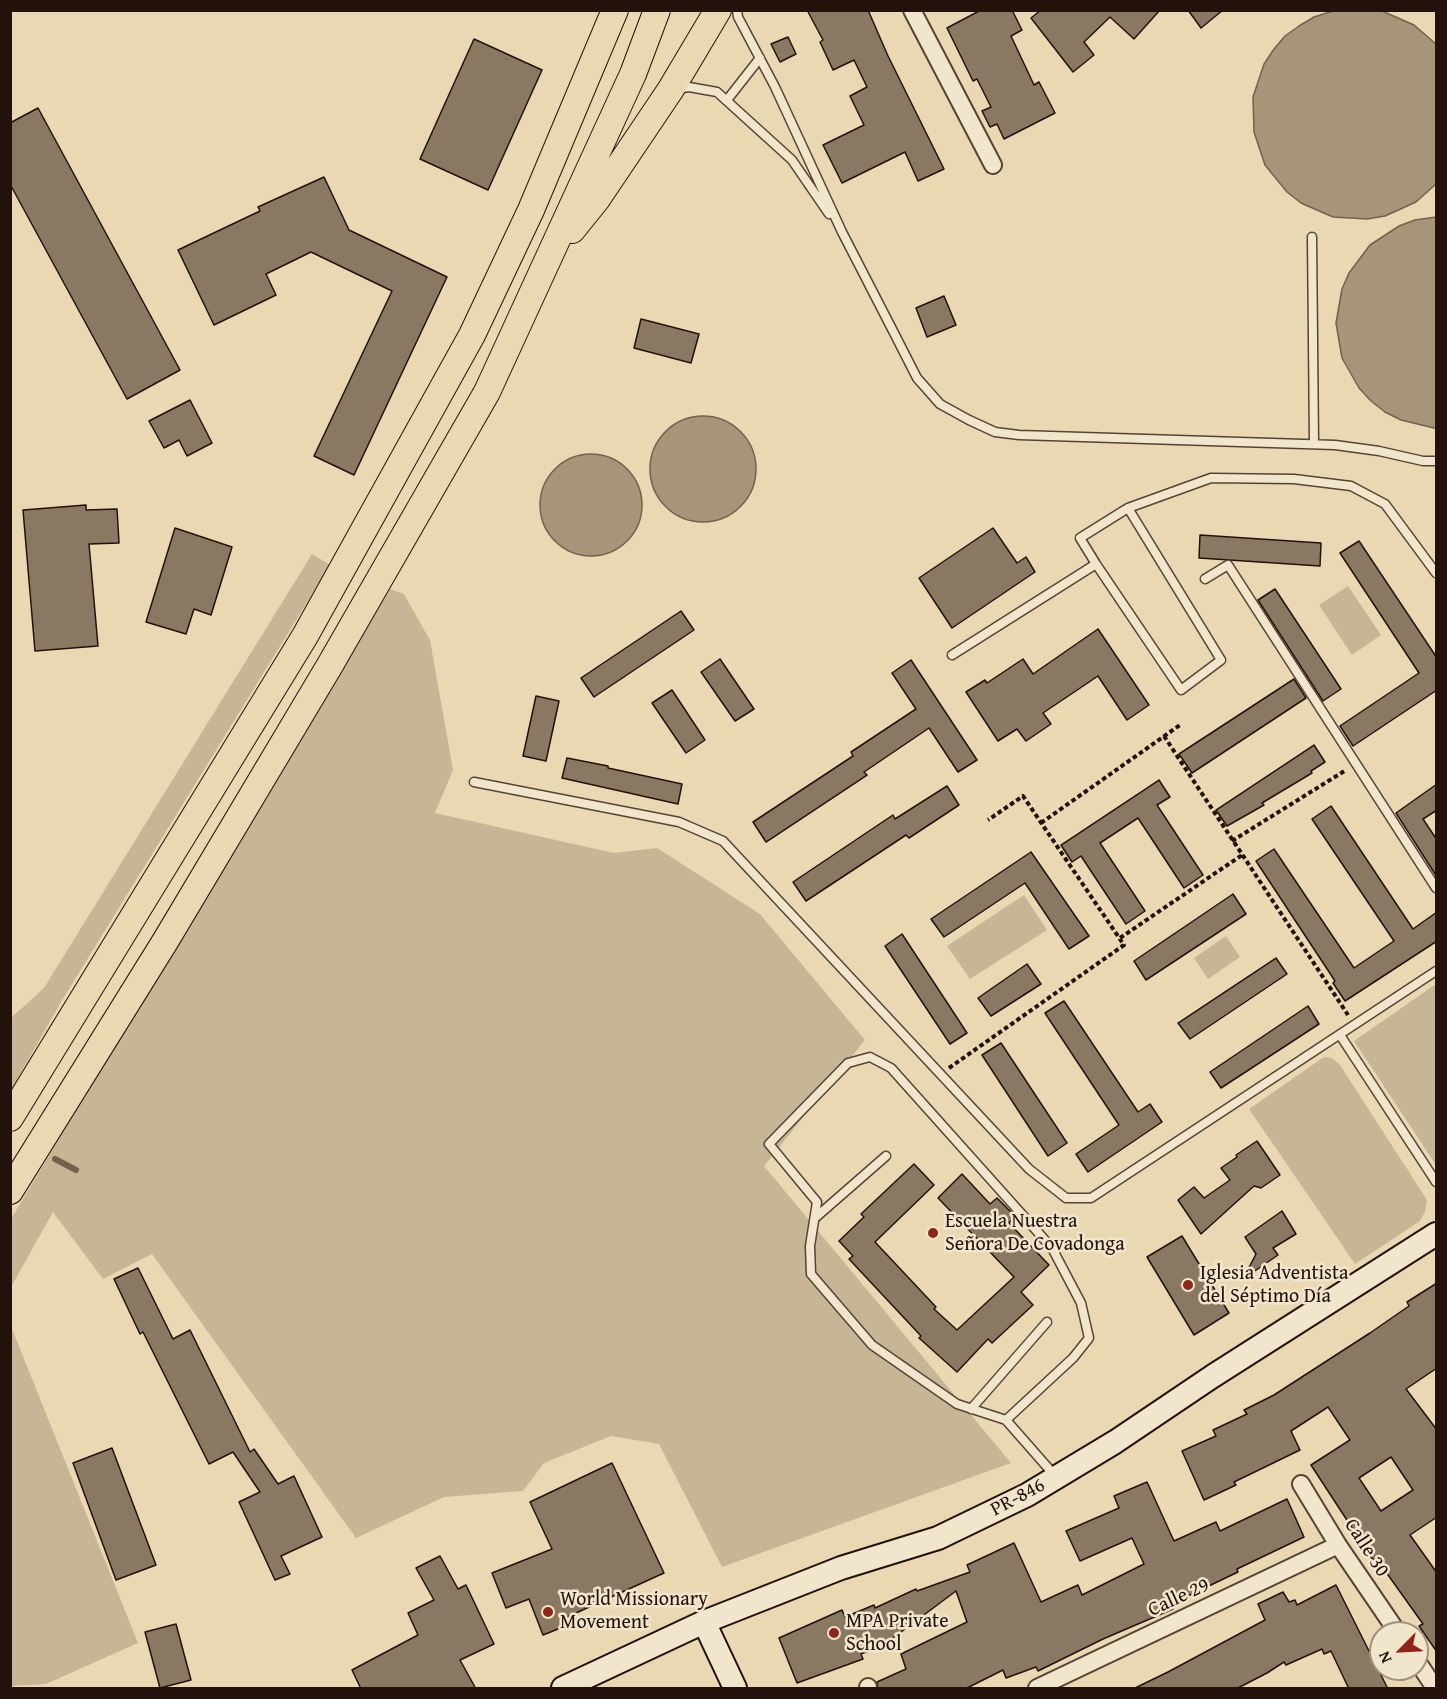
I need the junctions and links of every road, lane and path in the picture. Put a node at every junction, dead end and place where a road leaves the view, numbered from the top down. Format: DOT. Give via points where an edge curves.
graph roads {
  1 [pos="615,10"];
  2 [pos="657,10"];
  3 [pos="718,10"];
  4 [pos="737,10"];
  5 [pos="912,10"];
  6 [pos="760,58"];
  7 [pos="671,89"];
  8 [pos="727,100"];
  9 [pos="993,165"];
  10 [pos="842,232"];
  11 [pos="1312,237"];
  12 [pos="546,263"];
  13 [pos="1314,444"];
  14 [pos="1437,461"];
  15 [pos="1128,508"];
  16 [pos="1096,564"];
  17 [pos="1437,573"];
  18 [pos="1205,579"];
  19 [pos="952,655"];
  20 [pos="1180,725"];
  21 [pos="1164,736"];
  22 [pos="1356,763"];
  23 [pos="474,782"];
  24 [pos="988,820"];
  25 [pos="1041,823"];
  26 [pos="1232,841"];
  27 [pos="1242,855"];
  28 [pos="1437,888"];
  29 [pos="1120,938"];
  30 [pos="1437,971"];
  31 [pos="1355,1026"];
  32 [pos="1340,1035"];
  33 [pos="941,1073"];
  34 [pos="10,1118"];
  35 [pos="886,1156"];
  36 [pos="1437,1182"];
  37 [pos="10,1191"];
  38 [pos="815,1218"];
  39 [pos="1437,1234"];
  40 [pos="1047,1322"];
  41 [pos="971,1409"];
  42 [pos="1006,1420"];
  43 [pos="1056,1478"];
  44 [pos="1301,1484"];
  45 [pos="1338,1545"];
  46 [pos="1390,1621"];
  47 [pos="704,1622"];
  48 [pos="563,1689"];
  49 [pos="735,1689"];
  50 [pos="1037,1689"];
  1 -- 34 [label="main road" via="531,210 472,335 305,636"];
  2 -- 12 [label="main road" via="633,74"];
  3 -- 7 [label="main road"];
  4 -- 6 [label="lane"];
  5 -- 9 [label="street"];
  6 -- 8 [label="lane"];
  6 -- 10 [label="lane"];
  7 -- 8 [label="lane" via="705,89"];
  7 -- 12 [label="main road" via="597,199"];
  8 -- 10 [label="lane" via="792,160"];
  10 -- 13 [label="lane" via="917,378 940,404 995,432"];
  11 -- 13 [label="lane"];
  12 -- 37 [label="main road" via="487,392 330,665"];
  13 -- 14 [label="lane"];
  15 -- 16 [label="lane" via="1080,538"];
  15 -- 16 [label="lane" via="1221,660 1180,690"];
  15 -- 17 [label="lane" via="1211,478 1294,479 1351,486 1385,504"];
  16 -- 19 [label="lane"];
  18 -- 22 [label="lane" via="1228,565"];
  20 -- 21 [label="path"];
  21 -- 25 [label="path"];
  21 -- 26 [label="path"];
  22 -- 26 [label="path"];
  22 -- 28 [label="lane"];
  23 -- 33 [label="lane" via="679,822 723,841"];
  24 -- 25 [label="path" via="1023,796"];
  25 -- 29 [label="path"];
  26 -- 27 [label="path"];
  27 -- 29 [label="path"];
  27 -- 31 [label="path"];
  29 -- 33 [label="path" via="1124,945"];
  30 -- 31 [label="lane"];
  31 -- 32 [label="lane"];
  32 -- 33 [label="lane" via="1090,1198 1066,1198 1029,1169"];
  32 -- 36 [label="lane"];
  35 -- 38 [label="lane"];
  38 -- 41 [label="lane" via="811,1274 872,1345 957,1404"];
  38 -- 42 [label="lane" via="817,1202 770,1144 848,1063 870,1057 891,1068 1052,1248 1081,1303 1089,1338"];
  39 -- 43 [label="street, PR-846 / PR-846"];
  40 -- 41 [label="lane"];
  41 -- 42 [label="lane"];
  42 -- 43 [label="lane"];
  43 -- 47 [label="street, PR-846 / PR-846" via="938,1538 841,1568"];
  44 -- 45 [label="street, Calle 30"];
  45 -- 46 [label="street, Calle 30"];
  45 -- 50 [label="street, Calle 29"];
  47 -- 48 [label="street, PR-846 / PR-846"];
  47 -- 49 [label="street"];
}
